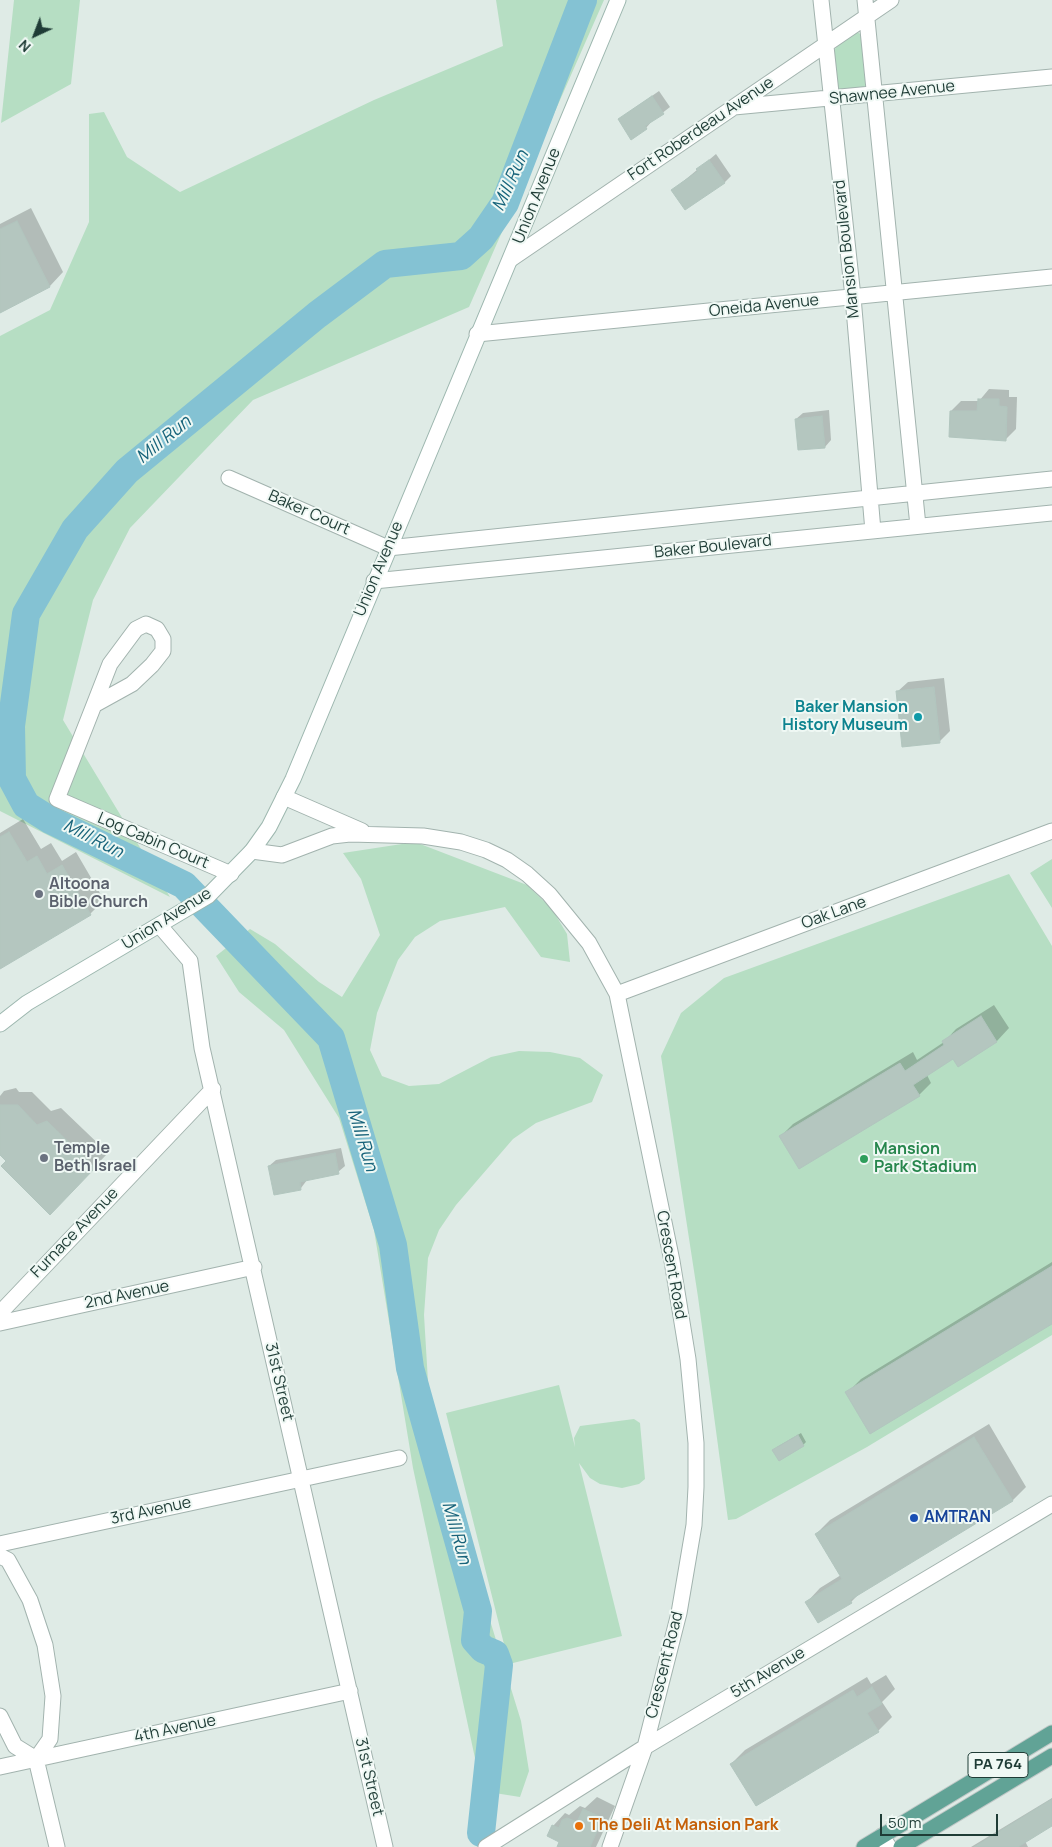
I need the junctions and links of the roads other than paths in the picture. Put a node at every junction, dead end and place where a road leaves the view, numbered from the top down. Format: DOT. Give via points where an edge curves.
graph roads {
  1 [pos="618,0"];
  2 [pos="821,0"];
  3 [pos="865,0"];
  4 [pos="891,0"];
  5 [pos="867,16"];
  6 [pos="826,44"];
  7 [pos="1052,77"];
  8 [pos="875,95"];
  9 [pos="831,99"];
  10 [pos="732,108"];
  11 [pos="511,259"];
  12 [pos="1052,277"];
  13 [pos="895,293"];
  14 [pos="853,298"];
  15 [pos="477,334"];
  16 [pos="229,478"];
  17 [pos="1052,479"];
  18 [pos="915,493"];
  19 [pos="871,498"];
  20 [pos="1052,513"];
  21 [pos="918,526"];
  22 [pos="873,531"];
  23 [pos="388,548"];
  24 [pos="374,580"];
  25 [pos="94,706"];
  26 [pos="284,797"];
  27 [pos="1052,831"];
  28 [pos="368,834"];
  29 [pos="252,851"];
  30 [pos="232,874"];
  31 [pos="160,926"];
  32 [pos="617,994"];
  33 [pos="0,1024"];
  34 [pos="213,1089"];
  35 [pos="254,1267"];
  36 [pos="0,1312"];
  37 [pos="0,1323"];
  38 [pos="399,1458"];
  39 [pos="301,1478"];
  40 [pos="1052,1504"];
  41 [pos="0,1544"];
  42 [pos="0,1556"];
  43 [pos="350,1691"];
  44 [pos="0,1716"];
  45 [pos="1052,1733"];
  46 [pos="645,1747"];
  47 [pos="1052,1756"];
  48 [pos="36,1759"];
  49 [pos="0,1767"];
  50 [pos="886,1841"];
  51 [pos="57,1847"];
  52 [pos="385,1847"];
  53 [pos="486,1847"];
  54 [pos="610,1847"];
  55 [pos="864,1847"];
  56 [pos="901,1847"];
  1 -- 11 [label="street, Union Avenue"];
  2 -- 6 [label="street, Mansion Boulevard"];
  3 -- 5 [label="street"];
  4 -- 5 [label="street, Fort Roberdeau Avenue"];
  5 -- 6 [label="street, Fort Roberdeau Avenue"];
  5 -- 8 [label="street"];
  6 -- 9 [label="street, Mansion Boulevard"];
  6 -- 10 [label="street, Fort Roberdeau Avenue"];
  7 -- 8 [label="street, Shawnee Avenue"];
  8 -- 9 [label="street, Shawnee Avenue"];
  8 -- 13 [label="street"];
  9 -- 10 [label="street, Shawnee Avenue"];
  9 -- 14 [label="street, Mansion Boulevard"];
  10 -- 11 [label="street, Fort Roberdeau Avenue"];
  11 -- 15 [label="street, Union Avenue"];
  12 -- 13 [label="street, Oneida Avenue"];
  13 -- 14 [label="street, Oneida Avenue"];
  13 -- 18 [label="street"];
  14 -- 15 [label="street, Oneida Avenue"];
  14 -- 19 [label="street, Mansion Boulevard"];
  15 -- 23 [label="street, Union Avenue"];
  16 -- 23 [label="street, Baker Court"];
  17 -- 18 [label="street, Baker Boulevard"];
  18 -- 19 [label="street, Baker Boulevard"];
  18 -- 21 [label="street"];
  19 -- 22 [label="street, Mansion Boulevard"];
  19 -- 23 [label="street, Baker Boulevard"];
  20 -- 21 [label="street, Baker Boulevard"];
  21 -- 22 [label="street, Baker Boulevard"];
  22 -- 24 [label="street, Baker Boulevard"];
  23 -- 24 [label="street, Union Avenue"];
  24 -- 26 [label="street, Union Avenue"];
  25 -- 25 [label="street, Log Cabin Court" via="132,684 152,665 163,651 163,640 157,629 146,624 141,626 122,645 110,664"];
  25 -- 30 [label="street, Log Cabin Court" via="57,799"];
  26 -- 28 [label="street, Crescent Road"];
  26 -- 29 [label="street, Union Avenue"];
  27 -- 32 [label="street, Oak Lane"];
  28 -- 29 [label="street, Crescent Road" via="332,836 282,855"];
  28 -- 32 [label="street, Crescent Road" via="423,836 461,842 507,860 527,874 569,916 589,943"];
  29 -- 30 [label="street, Union Avenue"];
  30 -- 31 [label="street, Union Avenue" via="208,896"];
  31 -- 33 [label="street, Union Avenue" via="34,999"];
  31 -- 34 [label="street, 31st Street" via="190,961 202,1048"];
  32 -- 46 [label="street, Crescent Road" via="672,1261 688,1359 696,1443 692,1535 679,1613"];
  34 -- 35 [label="street, 31st Street"];
  34 -- 36 [label="street, Furnace Avenue"];
  35 -- 37 [label="street, 2nd Avenue"];
  35 -- 39 [label="street, 31st Street"];
  38 -- 39 [label="street, 3rd Avenue"];
  39 -- 41 [label="street, 3rd Avenue"];
  39 -- 43 [label="street, 31st Street"];
  40 -- 46 [label="street, 5th Avenue"];
  42 -- 48 [label="street" via="8,1560 30,1600 45,1645 53,1696 50,1739"];
  43 -- 48 [label="street, 4th Avenue"];
  43 -- 52 [label="street, 31st Street"];
  44 -- 48 [label="street" via="15,1746"];
  45 -- 50 [label="main road, PA 764"];
  46 -- 53 [label="street, 5th Avenue"];
  46 -- 54 [label="street, Crescent Road"];
  47 -- 56 [label="main road, PA 764"];
  48 -- 49 [label="street, 4th Avenue"];
  48 -- 51 [label="street"];
  50 -- 55 [label="main road, PA 764"];
}
